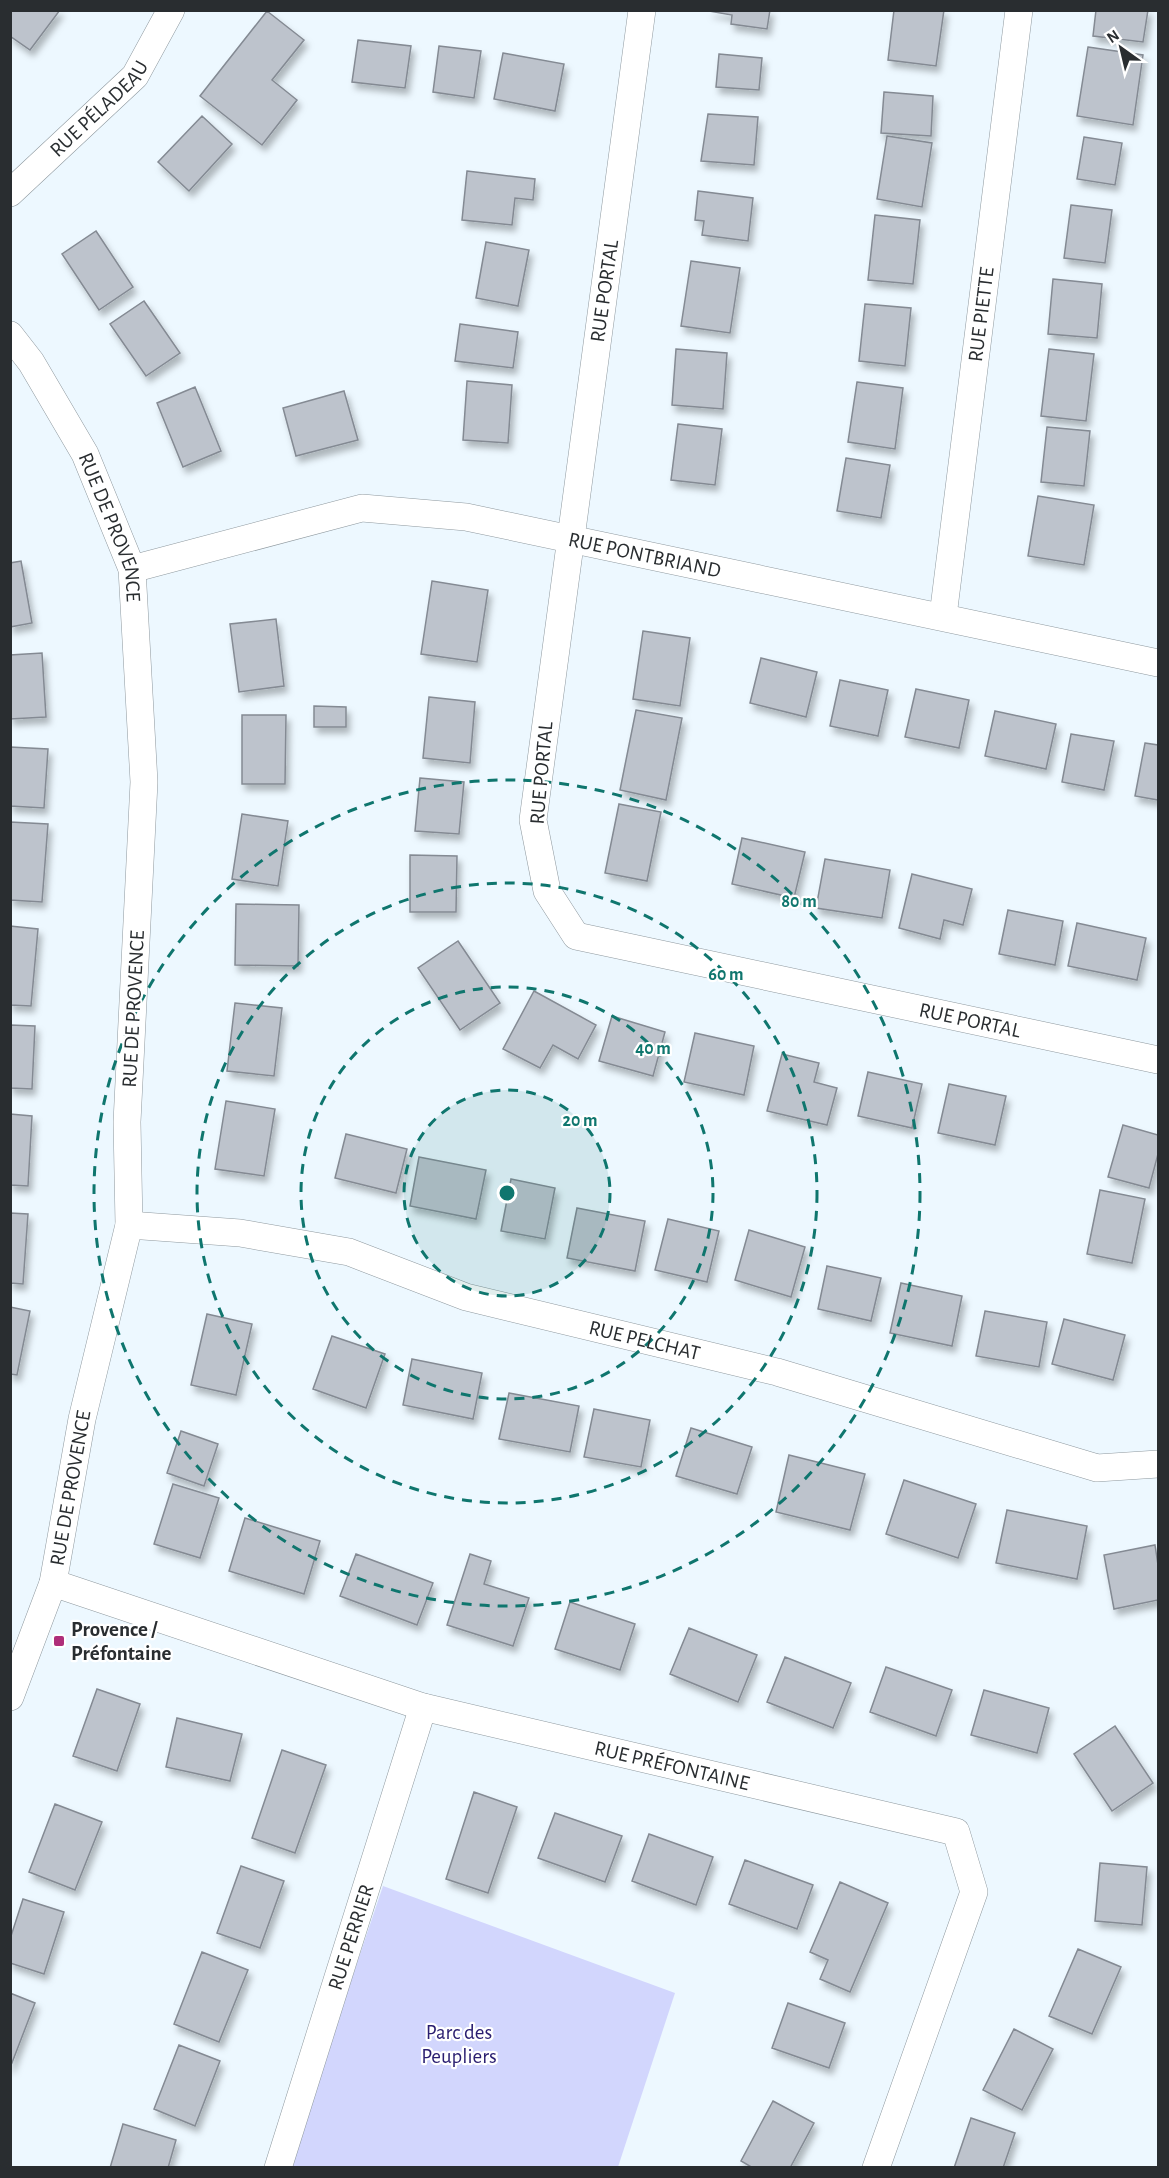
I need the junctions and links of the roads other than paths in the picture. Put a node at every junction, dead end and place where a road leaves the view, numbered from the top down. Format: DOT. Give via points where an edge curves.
graph roads {
  1 [pos="171,10"];
  2 [pos="642,10"];
  3 [pos="1019,10"];
  4 [pos="10,193"];
  5 [pos="10,335"];
  6 [pos="570,538"];
  7 [pos="132,569"];
  8 [pos="943,616"];
  9 [pos="1158,663"];
  10 [pos="1158,1060"];
  11 [pos="129,1225"];
  12 [pos="1158,1464"];
  13 [pos="53,1583"];
  14 [pos="10,1697"];
  15 [pos="423,1707"];
  16 [pos="278,2168"];
  17 [pos="876,2168"];
  1 -- 4 [label="street, RUE PÉLADEAU" via="135,76"];
  2 -- 6 [label="street, RUE PORTAL"];
  3 -- 8 [label="street, RUE PIETTE"];
  5 -- 7 [label="street, RUE DE PROVENCE" via="31,362 85,454"];
  6 -- 7 [label="street, RUE PONTBRIAND" via="466,517 362,508"];
  6 -- 8 [label="street, RUE PONTBRIAND"];
  6 -- 10 [label="street, RUE PORTAL" via="533,820 547,891 576,936"];
  7 -- 11 [label="street, RUE DE PROVENCE" via="144,782 127,1122"];
  8 -- 9 [label="street, RUE PONTBRIAND"];
  11 -- 12 [label="street, RUE PELCHAT" via="240,1233 349,1252 466,1297 777,1372 1097,1468"];
  11 -- 13 [label="street, RUE DE PROVENCE" via="82,1419"];
  13 -- 14 [label="street, RUE DE PROVENCE"];
  13 -- 15 [label="street, RUE PRÉFONTAINE"];
  15 -- 16 [label="street, RUE PERRIER"];
  15 -- 17 [label="street, RUE PRÉFONTAINE" via="957,1832 974,1892"];
}
